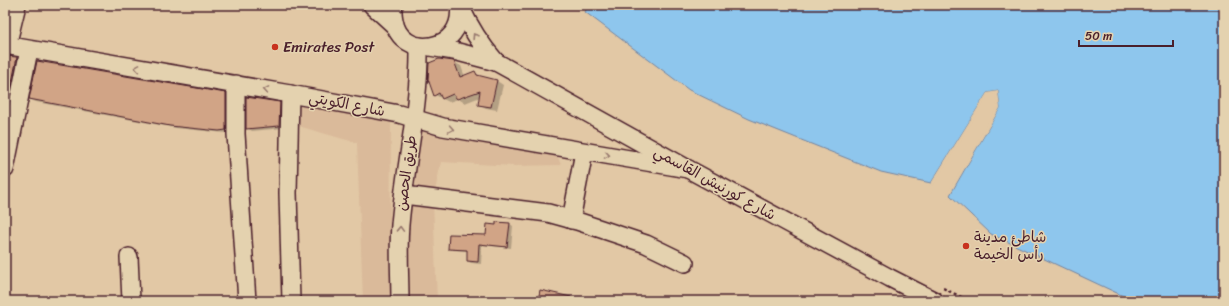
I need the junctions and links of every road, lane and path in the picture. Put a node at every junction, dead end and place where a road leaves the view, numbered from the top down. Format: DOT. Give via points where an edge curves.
graph roads {
  1 [pos="16,5"];
  2 [pos="372,5"];
  3 [pos="394,5"];
  4 [pos="459,5"];
  5 [pos="395,26"];
  6 [pos="6,46"];
  7 [pos="424,46"];
  8 [pos="29,50"];
  9 [pos="496,62"];
  10 [pos="236,84"];
  11 [pos="290,94"];
  12 [pos="414,118"];
  13 [pos="584,152"];
  14 [pos="5,169"];
  15 [pos="688,169"];
  16 [pos="404,195"];
  17 [pos="572,220"];
  18 [pos="128,257"];
  19 [pos="685,263"];
  20 [pos="131,301"];
  21 [pos="247,301"];
  22 [pos="291,301"];
  23 [pos="400,301"];
  24 [pos="935,301"];
  1 -- 6 [label="street"];
  2 -- 5 [label="street"];
  3 -- 5 [label="street" via="392,10"];
  4 -- 7 [label="street" via="458,26 451,36 441,43"];
  9 -- 4 [label="street, شارع كورنيش القاسمي, one-way" via="470,28"];
  5 -- 7 [label="street, شارع كورنيش القاسمي" via="409,42"];
  6 -- 8 [label="street, شارع الكويتي"];
  7 -- 9 [label="street, شارع كورنيش القاسمي"];
  7 -- 12 [label="street, طريق الحصن"];
  10 -- 8 [label="street, شارع الكويتي, one-way"];
  8 -- 14 [label="street"];
  9 -- 15 [label="street, شارع كورنيش القاسمي"];
  11 -- 10 [label="street, شارع الكويتي, one-way"];
  10 -- 21 [label="street" via="236,134"];
  11 -- 12 [label="street, شارع الكويتي"];
  11 -- 22 [label="street" via="288,193"];
  12 -- 13 [label="street, شارع الكويتي, one-way" via="443,127"];
  12 -- 16 [label="street, طريق الحصن"];
  13 -- 15 [label="street, شارع الكويتي, one-way"];
  13 -- 17 [label="street"];
  15 -- 24 [label="street, شارع كورنيش القاسمي"];
  16 -- 17 [label="street" via="548,213"];
  23 -- 16 [label="street, طريق الحصن, one-way" via="400,226"];
  17 -- 19 [label="street" via="646,244"];
  18 -- 20 [label="street"];
}
